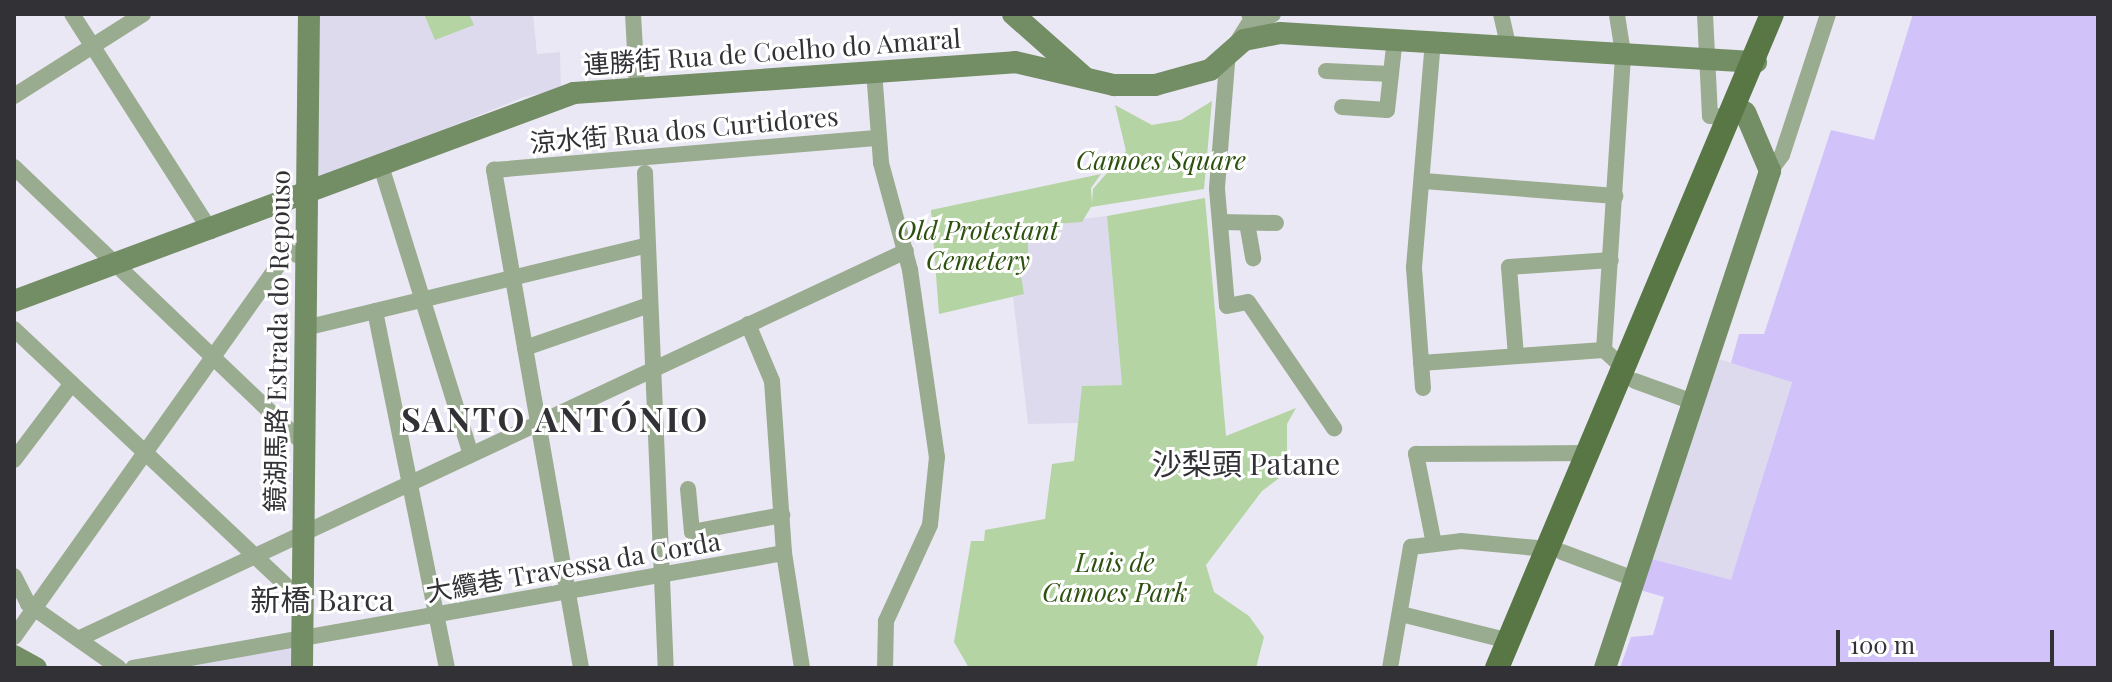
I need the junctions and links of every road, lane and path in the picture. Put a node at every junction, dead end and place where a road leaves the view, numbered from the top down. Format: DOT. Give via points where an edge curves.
graph roads {
  1 [pos="72,14"];
  2 [pos="143,14"];
  3 [pos="309,14"];
  4 [pos="633,14"];
  5 [pos="1013,14"];
  6 [pos="1273,14"];
  7 [pos="1501,14"];
  8 [pos="1617,14"];
  9 [pos="1705,14"];
  10 [pos="1772,14"];
  11 [pos="1828,14"];
  12 [pos="1250,16"];
  13 [pos="1033,32"];
  14 [pos="1395,37"];
  15 [pos="1433,40"];
  16 [pos="1508,45"];
  17 [pos="93,46"];
  18 [pos="1232,48"];
  19 [pos="1623,53"];
  20 [pos="1711,59"];
  21 [pos="1015,62"];
  22 [pos="1755,64"];
  23 [pos="874,71"];
  24 [pos="1326,71"];
  25 [pos="1391,74"];
  26 [pos="1085,78"];
  27 [pos="637,85"];
  28 [pos="14,96"];
  29 [pos="1342,107"];
  30 [pos="1738,126"];
  31 [pos="879,138"];
  32 [pos="381,166"];
  33 [pos="1770,171"];
  34 [pos="16,173"];
  35 [pos="645,173"];
  36 [pos="1424,181"];
  37 [pos="1615,196"];
  38 [pos="306,197"];
  39 [pos="1220,222"];
  40 [pos="1247,223"];
  41 [pos="1276,223"];
  42 [pos="211,231"];
  43 [pos="643,246"];
  44 [pos="906,251"];
  45 [pos="1253,258"];
  46 [pos="306,259"];
  47 [pos="1611,260"];
  48 [pos="116,265"];
  49 [pos="513,278"];
  50 [pos="423,300"];
  51 [pos="14,301"];
  52 [pos="646,306"];
  53 [pos="375,311"];
  54 [pos="748,324"];
  55 [pos="305,328"];
  56 [pos="14,329"];
  57 [pos="525,348"];
  58 [pos="1604,350"];
  59 [pos="1516,356"];
  60 [pos="213,357"];
  61 [pos="1421,363"];
  62 [pos="649,370"];
  63 [pos="1629,372"];
  64 [pos="72,383"];
  65 [pos="1423,388"];
  66 [pos="1693,402"];
  67 [pos="538,421"];
  68 [pos="1334,428"];
  69 [pos="304,444"];
  70 [pos="145,452"];
  71 [pos="470,452"];
  72 [pos="1589,453"];
  73 [pos="14,460"];
  74 [pos="409,481"];
  75 [pos="688,489"];
  76 [pos="782,515"];
  77 [pos="303,529"];
  78 [pos="1434,544"];
  79 [pos="1555,550"];
  80 [pos="252,553"];
  81 [pos="784,553"];
  82 [pos="658,575"];
  83 [pos="14,576"];
  84 [pos="1634,579"];
  85 [pos="568,591"];
  86 [pos="303,601"];
  87 [pos="34,608"];
  88 [pos="436,614"];
  89 [pos="1405,615"];
  90 [pos="14,637"];
  91 [pos="80,638"];
  92 [pos="302,638"];
  93 [pos="1509,641"];
  94 [pos="125,667"];
  95 [pos="302,668"];
  96 [pos="447,668"];
  97 [pos="581,668"];
  98 [pos="666,668"];
  99 [pos="802,668"];
  100 [pos="885,668"];
  101 [pos="1390,668"];
  102 [pos="1497,668"];
  103 [pos="1512,668"];
  104 [pos="1605,668"];
  1 -- 17 [label="street"];
  2 -- 17 [label="street"];
  3 -- 38 [label="street, 鏡湖馬路 Estrada do Repouso"];
  4 -- 27 [label="street"];
  5 -- 13 [label="street"];
  6 -- 12 [label="street"];
  7 -- 16 [label="street"];
  8 -- 19 [label="street"];
  9 -- 20 [label="street"];
  10 -- 22 [label="main road"];
  11 -- 33 [label="street" via="1782,155"];
  12 -- 18 [label="street"];
  13 -- 21 [label="street"];
  13 -- 26 [label="street"];
  14 -- 15 [label="street"];
  14 -- 18 [label="street" via="1300,25"];
  14 -- 25 [label="street"];
  15 -- 16 [label="street"];
  15 -- 36 [label="street"];
  16 -- 19 [label="street"];
  17 -- 28 [label="street"];
  17 -- 42 [label="street"];
  18 -- 26 [label="street, 連勝街 Rua de Coelho do Amaral" via="1210,70 1177,82 1114,85"];
  18 -- 39 [label="street"];
  19 -- 20 [label="street"];
  19 -- 37 [label="street"];
  20 -- 22 [label="street"];
  20 -- 30 [label="street"];
  21 -- 23 [label="street, 連勝街 Rua de Coelho do Amaral"];
  21 -- 26 [label="street, 連勝街 Rua de Coelho do Amaral"];
  22 -- 30 [label="main road"];
  23 -- 27 [label="street, 連勝街 Rua de Coelho do Amaral"];
  23 -- 31 [label="street"];
  24 -- 25 [label="street"];
  25 -- 29 [label="street" via="1387,110"];
  27 -- 32 [label="street, 連勝街 Rua de Coelho do Amaral" via="552,97"];
  30 -- 33 [label="street"];
  30 -- 63 [label="main road"];
  30 -- 63 [label="main road" via="1718,153"];
  31 -- 44 [label="street"];
  31 -- 49 [label="street, 涼水街 Rua dos Curtidores" via="494,170"];
  32 -- 38 [label="street, 連勝街 Rua de Coelho do Amaral"];
  32 -- 50 [label="street"];
  33 -- 66 [label="street"];
  34 -- 48 [label="street"];
  35 -- 43 [label="street"];
  36 -- 37 [label="street"];
  36 -- 61 [label="street" via="1416,287"];
  37 -- 47 [label="street"];
  38 -- 42 [label="street, 連勝街 Rua de Coelho do Amaral"];
  38 -- 46 [label="street, 鏡湖馬路 Estrada do Repouso"];
  39 -- 40 [label="street"];
  39 -- 68 [label="street" via="1227,306 1248,302"];
  40 -- 41 [label="street"];
  40 -- 45 [label="street"];
  42 -- 48 [label="street, 連勝街 Rua de Coelho do Amaral"];
  43 -- 49 [label="street"];
  43 -- 52 [label="street"];
  44 -- 54 [label="street"];
  44 -- 100 [label="street" via="937,457 930,525 886,621"];
  46 -- 55 [label="street, 鏡湖馬路 Estrada do Repouso"];
  46 -- 60 [label="street" via="288,251"];
  47 -- 58 [label="street"];
  47 -- 59 [label="street" via="1509,267"];
  48 -- 51 [label="street, 連勝街 Rua de Coelho do Amaral"];
  48 -- 60 [label="street"];
  49 -- 50 [label="street"];
  49 -- 57 [label="street"];
  50 -- 53 [label="street"];
  50 -- 71 [label="street"];
  52 -- 57 [label="street"];
  52 -- 62 [label="street"];
  53 -- 55 [label="street"];
  53 -- 74 [label="street"];
  54 -- 62 [label="street"];
  54 -- 76 [label="street" via="772,381"];
  55 -- 69 [label="street, 鏡湖馬路 Estrada do Repouso"];
  56 -- 64 [label="street"];
  57 -- 67 [label="street"];
  58 -- 59 [label="street"];
  58 -- 63 [label="street"];
  59 -- 61 [label="street"];
  60 -- 69 [label="street"];
  60 -- 70 [label="street"];
  61 -- 65 [label="street"];
  62 -- 67 [label="street"];
  62 -- 82 [label="street"];
  63 -- 66 [label="street"];
  63 -- 72 [label="main road"];
  63 -- 79 [label="main road"];
  64 -- 70 [label="street"];
  64 -- 73 [label="street"];
  66 -- 84 [label="street"];
  67 -- 71 [label="street"];
  67 -- 85 [label="street"];
  69 -- 77 [label="street, 鏡湖馬路 Estrada do Repouso"];
  70 -- 80 [label="street"];
  70 -- 87 [label="street"];
  71 -- 74 [label="street"];
  72 -- 78 [label="street" via="1416,454"];
  72 -- 79 [label="main road"];
  74 -- 77 [label="street"];
  74 -- 88 [label="street"];
  75 -- 76 [label="street" via="692,532"];
  76 -- 81 [label="street"];
  77 -- 80 [label="street"];
  77 -- 86 [label="street, 鏡湖馬路 Estrada do Repouso"];
  78 -- 79 [label="street"];
  78 -- 89 [label="street" via="1411,547"];
  79 -- 84 [label="street"];
  79 -- 93 [label="main road"];
  79 -- 103 [label="main road"];
  80 -- 86 [label="street"];
  80 -- 91 [label="street"];
  81 -- 82 [label="street, 大纜巷 Travessa da Corda"];
  81 -- 99 [label="street"];
  82 -- 85 [label="street, 大纜巷 Travessa da Corda"];
  82 -- 98 [label="street"];
  83 -- 87 [label="street"];
  84 -- 104 [label="street"];
  85 -- 88 [label="street, 大纜巷 Travessa da Corda"];
  85 -- 97 [label="street"];
  86 -- 92 [label="street, 鏡湖馬路 Estrada do Repouso"];
  87 -- 90 [label="street"];
  87 -- 91 [label="street"];
  88 -- 92 [label="street, 大纜巷 Travessa da Corda"];
  88 -- 96 [label="street"];
  89 -- 93 [label="street"];
  89 -- 101 [label="street"];
  91 -- 94 [label="street"];
  92 -- 94 [label="street, 大纜巷 Travessa da Corda"];
  92 -- 95 [label="street, 鏡湖馬路 Estrada do Repouso"];
  93 -- 102 [label="main road"];
}
